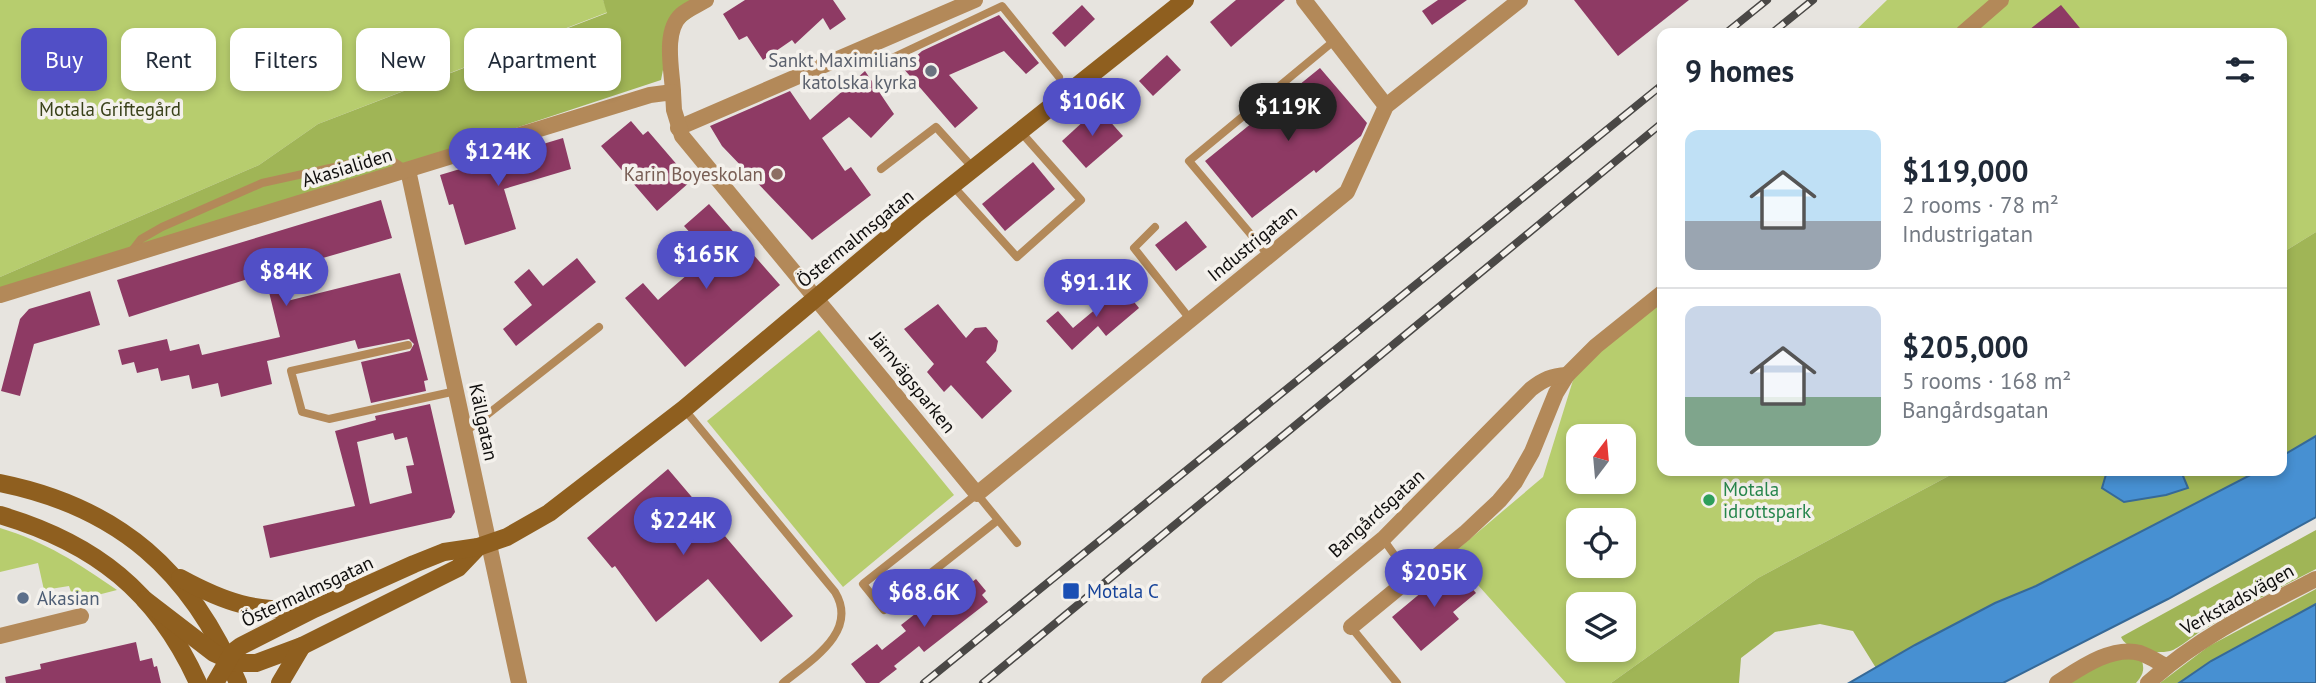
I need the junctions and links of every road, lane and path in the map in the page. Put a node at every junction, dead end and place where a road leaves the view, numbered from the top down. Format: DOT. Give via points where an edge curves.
graph roads {
  1 [pos="706,0"];
  2 [pos="1185,0"];
  3 [pos="1304,0"];
  4 [pos="1520,0"];
  5 [pos="2001,0"];
  6 [pos="971,1"];
  7 [pos="1969,28"];
  8 [pos="1335,40"];
  9 [pos="870,45"];
  10 [pos="1059,76"];
  11 [pos="673,92"];
  12 [pos="1386,106"];
  13 [pos="678,128"];
  14 [pos="1020,131"];
  15 [pos="881,169"];
  16 [pos="974,169"];
  17 [pos="408,170"];
  18 [pos="953,186"];
  19 [pos="1154,226"];
  20 [pos="129,254"];
  21 [pos="1269,256"];
  22 [pos="0,295"];
  23 [pos="1657,296"];
  24 [pos="816,297"];
  25 [pos="1190,319"];
  26 [pos="599,327"];
  27 [pos="408,345"];
  28 [pos="1567,375"];
  29 [pos="456,391"];
  30 [pos="684,408"];
  31 [pos="464,432"];
  32 [pos="0,483"];
  33 [pos="977,494"];
  34 [pos="0,515"];
  35 [pos="998,520"];
  36 [pos="1383,539"];
  37 [pos="1017,542"];
  38 [pos="484,545"];
  39 [pos="174,575"];
  40 [pos="1411,578"];
  41 [pos="2316,579"];
  42 [pos="145,600"];
  43 [pos="314,609"];
  44 [pos="81,616"];
  45 [pos="1351,627"];
  46 [pos="0,636"];
  47 [pos="302,646"];
  48 [pos="228,660"];
  49 [pos="2166,666"];
  50 [pos="198,683"];
  51 [pos="215,683"];
  52 [pos="238,683"];
  53 [pos="280,683"];
  54 [pos="519,683"];
  55 [pos="783,683"];
  56 [pos="1209,683"];
  57 [pos="1397,683"];
  58 [pos="2057,683"];
  59 [pos="2148,683"];
  1 -- 11 [label="street" via="682,15 671,32"];
  2 -- 14 [label="street, Östermalmsgatan"];
  3 -- 8 [label="street"];
  4 -- 12 [label="street, Industrigatan"];
  5 -- 7 [label="street"];
  6 -- 9 [label="street"];
  8 -- 12 [label="street"];
  8 -- 21 [label="lane" via="1189,160"];
  9 -- 10 [label="lane" via="882,60 892,58 1002,6"];
  9 -- 13 [label="street"];
  11 -- 13 [label="street"];
  11 -- 17 [label="street, Akasialiden" via="650,95"];
  12 -- 21 [label="street, Industrigatan" via="1347,192"];
  13 -- 24 [label="street, Järnvägsparken"];
  14 -- 16 [label="street, Östermalmsgatan"];
  14 -- 18 [label="lane" via="1081,200 1017,257"];
  15 -- 16 [label="lane" via="936,127"];
  16 -- 18 [label="street, Östermalmsgatan"];
  17 -- 20 [label="street, Akasialiden"];
  17 -- 20 [label="lane" via="393,161 371,159 262,183 141,239"];
  17 -- 29 [label="street, Källgatan"];
  18 -- 24 [label="street, Östermalmsgatan"];
  19 -- 25 [label="lane" via="1134,248"];
  20 -- 22 [label="street, Akasialiden"];
  21 -- 25 [label="street, Industrigatan"];
  23 -- 28 [label="street, Bangårdsgatan"];
  24 -- 30 [label="street, Östermalmsgatan"];
  24 -- 33 [label="street, Järnvägsparken"];
  25 -- 33 [label="street, Industrigatan"];
  26 -- 31 [label="lane"];
  27 -- 29 [label="lane" via="291,371 302,412 329,419"];
  28 -- 36 [label="street, Bangårdsgatan" via="1552,375 1531,389"];
  28 -- 40 [label="street, Bangårdsgatan" via="1515,482 1465,533"];
  29 -- 31 [label="street, Källgatan"];
  30 -- 38 [label="street, Östermalmsgatan" via="549,513"];
  30 -- 55 [label="lane" via="841,601 838,631"];
  31 -- 38 [label="street, Källgatan"];
  32 -- 39 [label="street" via="51,497 119,529"];
  33 -- 35 [label="lane, Järnvägsparken"];
  33 -- 35 [label="lane" via="863,584 884,610"];
  34 -- 42 [label="street" via="50,531 85,551"];
  35 -- 37 [label="lane, Järnvägsparken"];
  36 -- 40 [label="lane"];
  36 -- 56 [label="street, Bangårdsgatan"];
  38 -- 43 [label="street, Östermalmsgatan" via="444,552"];
  38 -- 47 [label="street, Östermalmsgatan" via="458,568"];
  38 -- 54 [label="street, Källgatan"];
  39 -- 43 [label="street" via="232,603 282,611"];
  39 -- 48 [label="street" via="202,612"];
  40 -- 45 [label="street, Bangårdsgatan"];
  41 -- 49 [label="street, Verkstadsvägen" via="2210,635"];
  42 -- 48 [label="street" via="203,647"];
  42 -- 50 [label="street" via="173,635"];
  43 -- 48 [label="street, Östermalmsgatan" via="241,646"];
  44 -- 46 [label="street"];
  45 -- 57 [label="lane"];
  47 -- 48 [label="street, Östermalmsgatan" via="256,663"];
  47 -- 53 [label="street"];
  48 -- 51 [label="street"];
  48 -- 52 [label="street"];
  49 -- 58 [label="street" via="2143,654 2121,653 2090,662"];
  49 -- 59 [label="street, Verkstadsvägen"];
}
